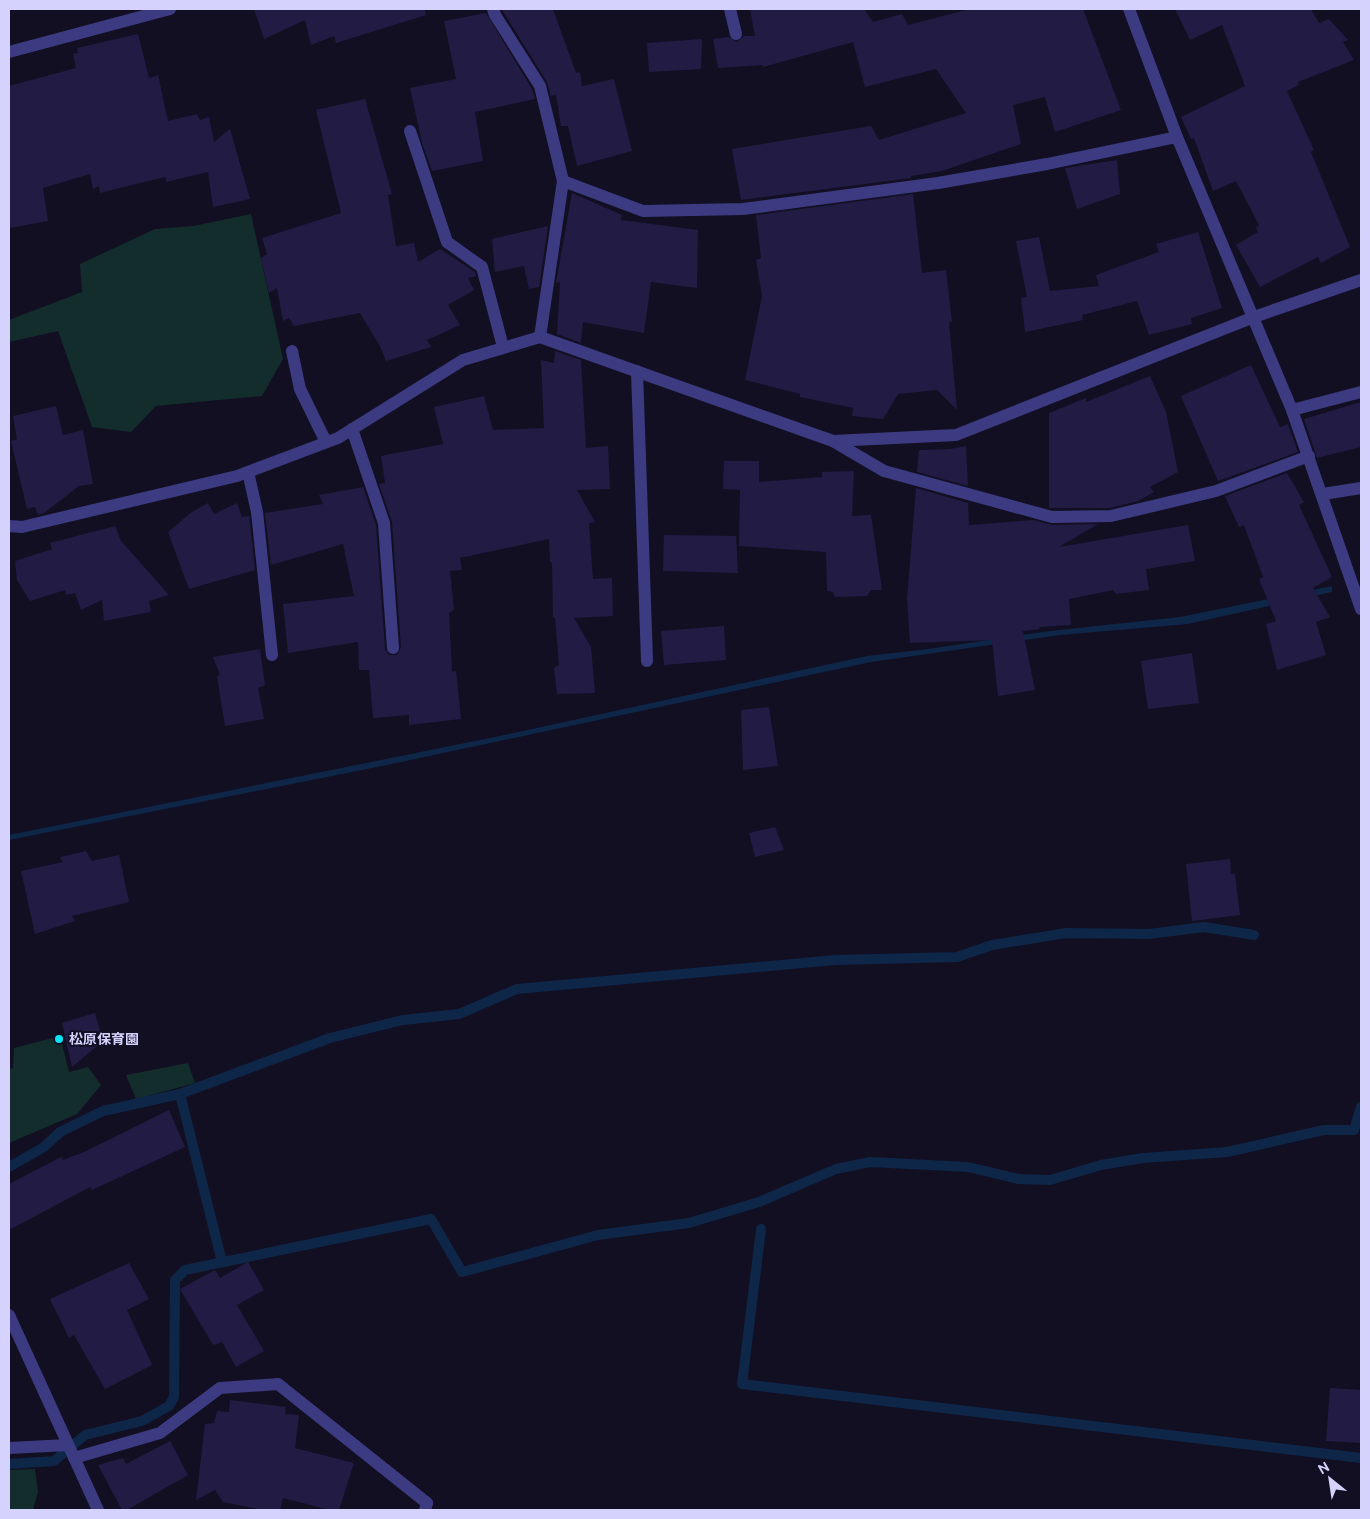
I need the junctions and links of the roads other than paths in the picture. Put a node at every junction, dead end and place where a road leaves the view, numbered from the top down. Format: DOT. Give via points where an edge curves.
graph roads {
  1 [pos="170,9"];
  2 [pos="493,9"];
  3 [pos="730,9"];
  4 [pos="1129,9"];
  5 [pos="736,34"];
  6 [pos="9,52"];
  7 [pos="410,131"];
  8 [pos="1177,137"];
  9 [pos="562,181"];
  10 [pos="1361,280"];
  11 [pos="1254,317"];
  12 [pos="540,337"];
  13 [pos="503,347"];
  14 [pos="292,352"];
  15 [pos="637,371"];
  16 [pos="1361,392"];
  17 [pos="1292,410"];
  18 [pos="352,429"];
  19 [pos="326,442"];
  20 [pos="833,442"];
  21 [pos="1309,456"];
  22 [pos="248,472"];
  23 [pos="1361,488"];
  24 [pos="1322,494"];
  25 [pos="9,526"];
  26 [pos="1361,609"];
  27 [pos="393,648"];
  28 [pos="272,655"];
  29 [pos="647,661"];
  30 [pos="9,1315"];
  31 [pos="68,1445"];
  32 [pos="9,1448"];
  33 [pos="74,1458"];
  34 [pos="426,1507"];
  35 [pos="98,1510"];
  1 -- 6 [label="street"];
  2 -- 9 [label="street" via="540,86"];
  3 -- 5 [label="street"];
  4 -- 8 [label="street"];
  7 -- 13 [label="street" via="447,242 482,268"];
  8 -- 9 [label="street" via="938,183 743,208 643,211"];
  8 -- 11 [label="street"];
  9 -- 12 [label="street"];
  10 -- 11 [label="street"];
  11 -- 17 [label="street"];
  11 -- 20 [label="street" via="956,435"];
  12 -- 13 [label="street"];
  12 -- 15 [label="street"];
  13 -- 18 [label="street" via="463,360"];
  14 -- 19 [label="street" via="300,389"];
  15 -- 20 [label="street"];
  15 -- 29 [label="street"];
  16 -- 17 [label="street"];
  17 -- 21 [label="street"];
  18 -- 19 [label="street"];
  18 -- 27 [label="street" via="384,523"];
  19 -- 22 [label="street"];
  20 -- 21 [label="street" via="884,472 1052,517 1111,516 1216,491"];
  21 -- 24 [label="street"];
  22 -- 25 [label="street" via="22,527"];
  22 -- 28 [label="street" via="256,512"];
  23 -- 24 [label="street"];
  24 -- 26 [label="street"];
  30 -- 31 [label="street"];
  31 -- 32 [label="street"];
  31 -- 33 [label="street"];
  33 -- 34 [label="street" via="160,1433 220,1388 278,1384"];
  33 -- 35 [label="street"];
}
